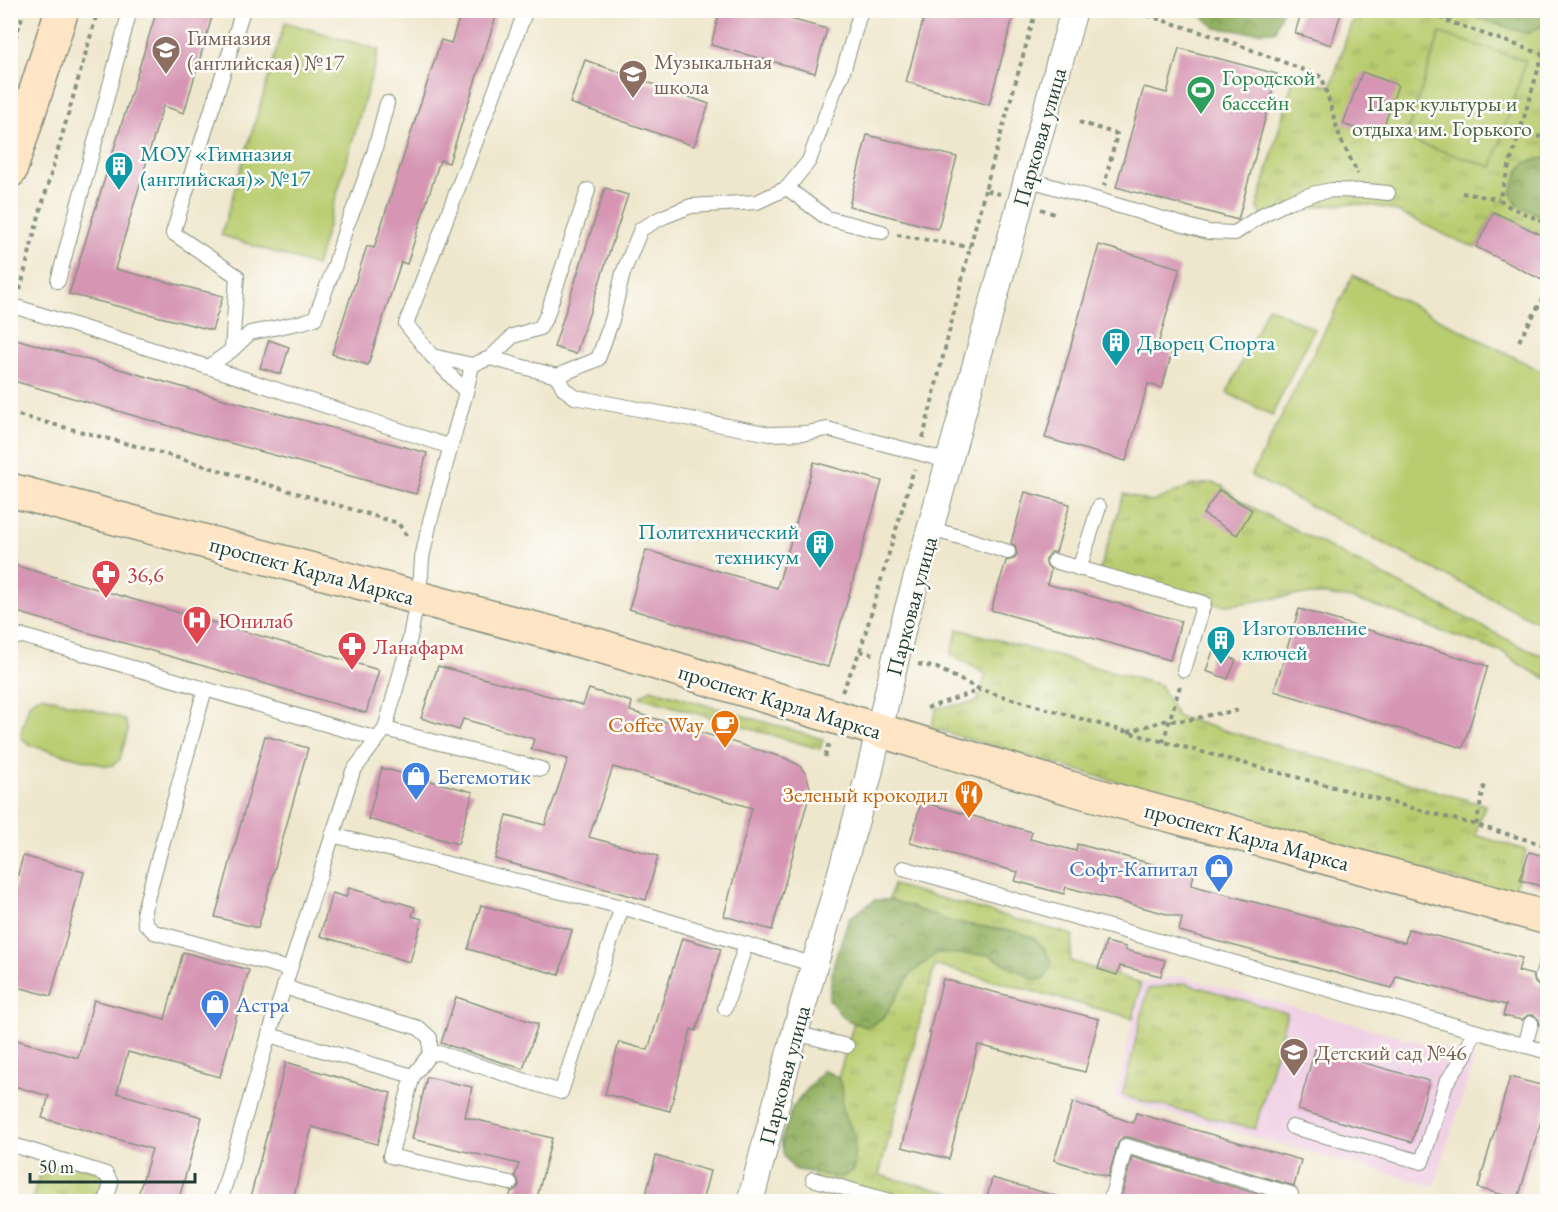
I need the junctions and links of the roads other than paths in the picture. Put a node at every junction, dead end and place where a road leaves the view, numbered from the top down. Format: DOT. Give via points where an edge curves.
graph roads {
  1 [pos="62,10"];
  2 [pos="130,10"];
  3 [pos="243,10"];
  4 [pos="526,10"];
  5 [pos="861,10"];
  6 [pos="1074,10"];
  7 [pos="387,103"];
  8 [pos="10,171"];
  9 [pos="787,188"];
  10 [pos="588,190"];
  11 [pos="1024,190"];
  12 [pos="1388,193"];
  13 [pos="882,232"];
  14 [pos="58,281"];
  15 [pos="13,306"];
  16 [pos="232,350"];
  17 [pos="432,356"];
  18 [pos="490,358"];
  19 [pos="472,365"];
  20 [pos="208,367"];
  21 [pos="557,375"];
  22 [pos="466,392"];
  23 [pos="451,447"];
  24 [pos="950,462"];
  25 [pos="10,490"];
  26 [pos="1099,507"];
  27 [pos="931,529"];
  28 [pos="1008,552"];
  29 [pos="1054,561"];
  30 [pos="1080,568"];
  31 [pos="416,598"];
  32 [pos="10,638"];
  33 [pos="1184,670"];
  34 [pos="205,689"];
  35 [pos="878,731"];
  36 [pos="381,734"];
  37 [pos="541,769"];
  38 [pos="332,835"];
  39 [pos="903,868"];
  40 [pos="622,907"];
  41 [pos="1548,918"];
  42 [pos="746,944"];
  43 [pos="1548,956"];
  44 [pos="814,965"];
  45 [pos="289,969"];
  46 [pos="1542,977"];
  47 [pos="284,986"];
  48 [pos="725,1008"];
  49 [pos="1531,1023"];
  50 [pos="1474,1031"];
  51 [pos="795,1033"];
  52 [pos="268,1035"];
  53 [pos="847,1046"];
  54 [pos="1525,1046"];
  55 [pos="1548,1052"];
  56 [pos="430,1054"];
  57 [pos="413,1076"];
  58 [pos="1292,1127"];
  59 [pos="10,1144"];
  60 [pos="813,1179"];
  61 [pos="510,1183"];
  62 [pos="1291,1194"];
  63 [pos="106,1202"];
  64 [pos="220,1202"];
  65 [pos="750,1202"];
  66 [pos="893,1202"];
  67 [pos="1110,1202"];
  1 -- 8 [label="street"];
  2 -- 14 [label="lane"];
  3 -- 16 [label="lane" via="172,233 237,276"];
  4 -- 17 [label="lane" via="406,324"];
  5 -- 9 [label="lane" via="842,75 809,161"];
  6 -- 11 [label="street, Парковая улица"];
  7 -- 16 [label="lane" via="374,153 315,318 250,333"];
  9 -- 13 [label="lane" via="827,218"];
  9 -- 21 [label="lane" via="757,202 691,206 641,230 623,273 598,359"];
  10 -- 18 [label="lane" via="540,328 513,336"];
  11 -- 12 [label="lane" via="1101,201 1208,232 1235,232 1288,202 1316,193"];
  11 -- 24 [label="street, Парковая улица"];
  15 -- 20 [label="lane"];
  16 -- 20 [label="lane"];
  17 -- 19 [label="lane"];
  17 -- 22 [label="lane"];
  18 -- 19 [label="lane"];
  18 -- 21 [label="lane"];
  19 -- 22 [label="lane"];
  20 -- 23 [label="lane"];
  21 -- 24 [label="lane" via="564,389 574,397 591,401 770,434 827,429"];
  22 -- 23 [label="lane"];
  23 -- 31 [label="lane" via="430,520"];
  24 -- 27 [label="street, Парковая улица"];
  25 -- 31 [label="street, проспект Карла Маркса"];
  26 -- 30 [label="lane"];
  27 -- 28 [label="lane"];
  27 -- 35 [label="street, Парковая улица"];
  29 -- 30 [label="lane"];
  30 -- 33 [label="lane" via="1204,603"];
  31 -- 35 [label="street, проспект Карла Маркса" via="600,646"];
  31 -- 36 [label="lane" via="410,638"];
  32 -- 34 [label="lane" via="23,636"];
  34 -- 36 [label="lane"];
  34 -- 45 [label="lane" via="144,910 145,923 154,932"];
  35 -- 41 [label="street, проспект Карла Маркса" via="1070,788"];
  35 -- 44 [label="street, Парковая улица"];
  36 -- 37 [label="lane"];
  36 -- 38 [label="lane" via="353,771"];
  38 -- 40 [label="lane"];
  38 -- 45 [label="lane"];
  39 -- 50 [label="lane"];
  40 -- 42 [label="lane"];
  40 -- 56 [label="lane" via="561,1092 439,1053"];
  42 -- 44 [label="lane"];
  42 -- 48 [label="lane"];
  43 -- 46 [label="lane"];
  44 -- 51 [label="street, Парковая улица"];
  45 -- 47 [label="lane"];
  47 -- 52 [label="lane"];
  47 -- 56 [label="lane" via="419,1028 430,1038"];
  49 -- 54 [label="lane"];
  50 -- 54 [label="lane"];
  50 -- 58 [label="lane" via="1465,1055 1446,1083 1422,1162"];
  51 -- 53 [label="lane"];
  51 -- 65 [label="street, Парковая улица"];
  52 -- 57 [label="lane"];
  52 -- 64 [label="lane"];
  54 -- 55 [label="lane"];
  56 -- 57 [label="lane"];
  57 -- 61 [label="lane" via="390,1156"];
  59 -- 63 [label="lane" via="106,1174 111,1183"];
  60 -- 66 [label="lane"];
  62 -- 67 [label="lane" via="1126,1146"];
}
